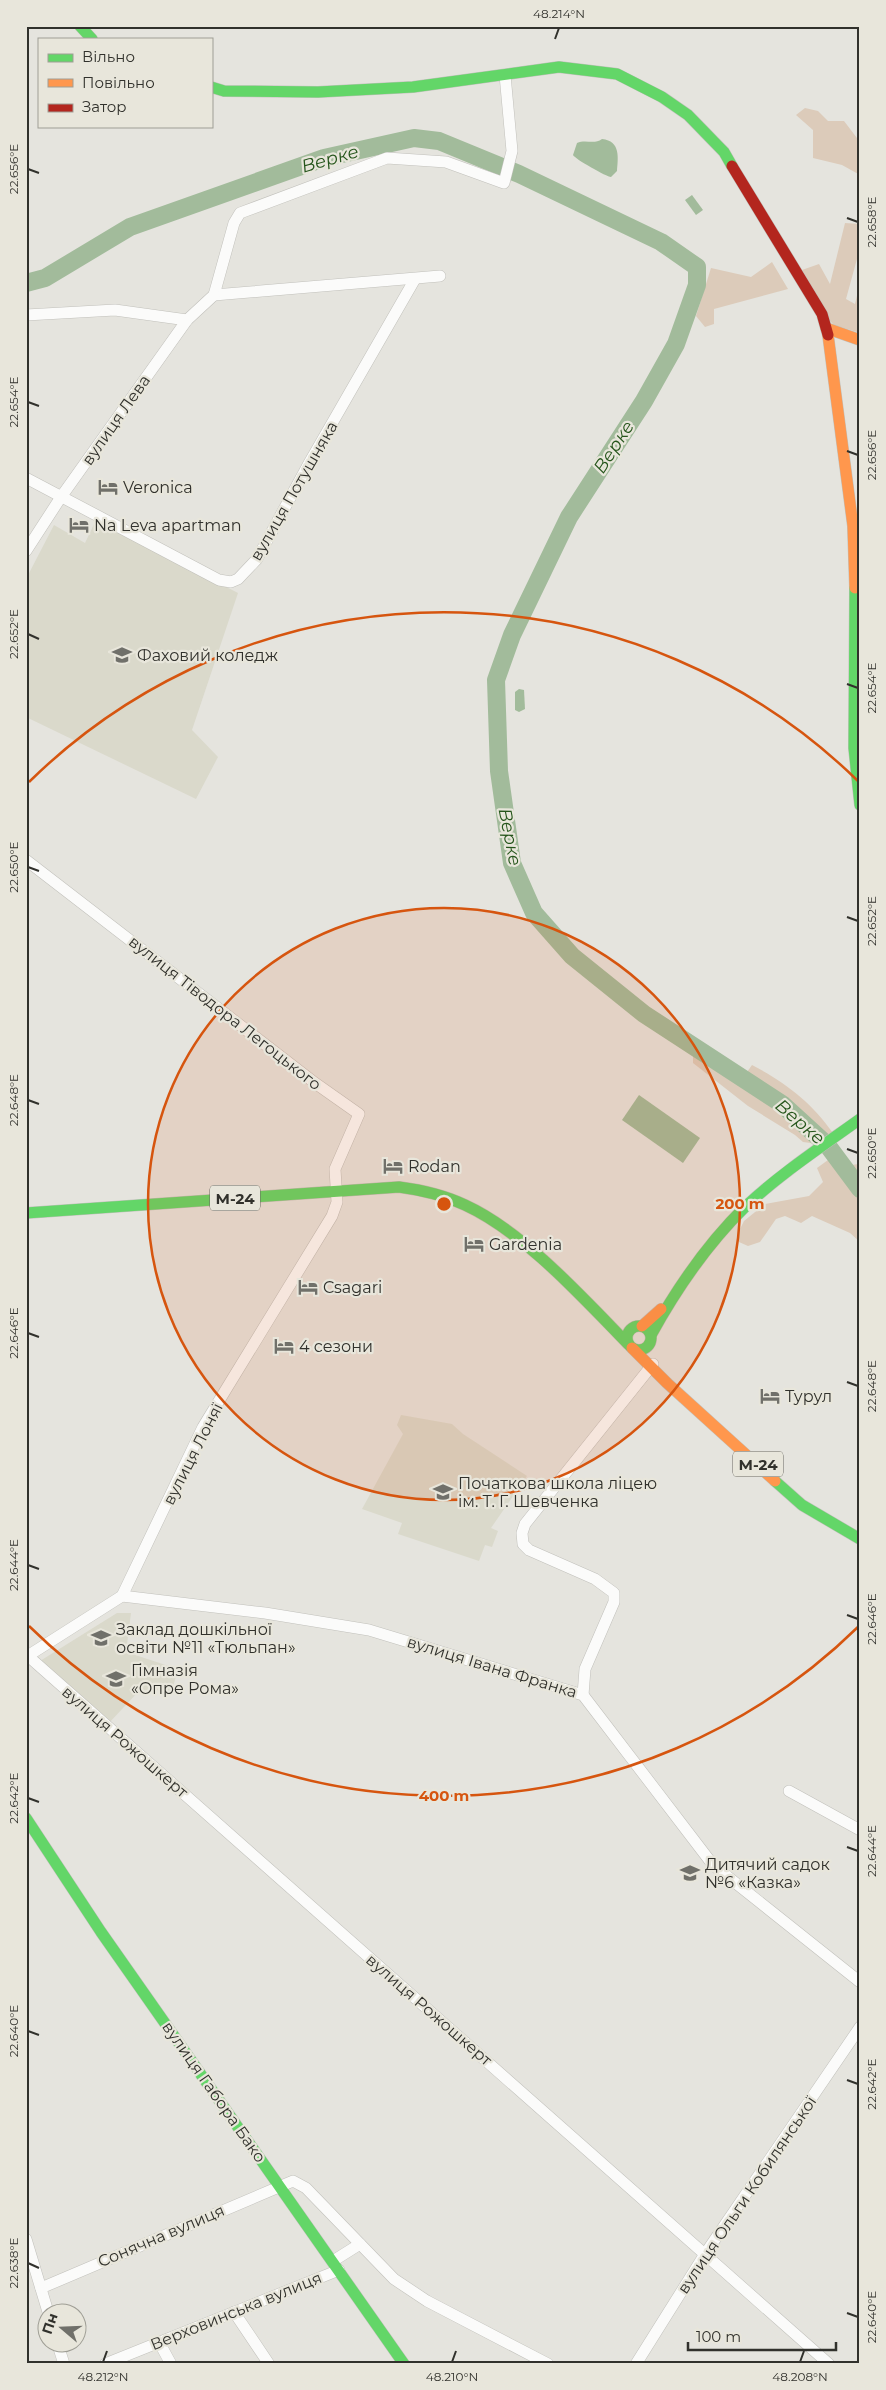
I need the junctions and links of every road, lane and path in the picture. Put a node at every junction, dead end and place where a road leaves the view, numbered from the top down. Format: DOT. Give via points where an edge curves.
graph roads {
  1 [pos="80,26"];
  2 [pos="91,38"];
  3 [pos="505,75"];
  4 [pos="212,87"];
  5 [pos="440,276"];
  6 [pos="415,279"];
  7 [pos="214,295"];
  8 [pos="26,315"];
  9 [pos="187,320"];
  10 [pos="826,328"];
  11 [pos="860,340"];
  12 [pos="26,478"];
  13 [pos="61,496"];
  14 [pos="26,551"];
  15 [pos="860,805"];
  16 [pos="26,860"];
  17 [pos="860,1120"];
  18 [pos="337,1191"];
  19 [pos="26,1212"];
  20 [pos="668,1303"];
  21 [pos="608,1323"];
  22 [pos="638,1326"];
  23 [pos="651,1339"];
  24 [pos="630,1346"];
  25 [pos="653,1364"];
  26 [pos="860,1539"];
  27 [pos="122,1596"];
  28 [pos="27,1657"];
  29 [pos="583,1695"];
  30 [pos="789,1792"];
  31 [pos="26,1818"];
  32 [pos="860,1830"];
  33 [pos="860,1982"];
  34 [pos="860,2027"];
  35 [pos="280,2185"];
  36 [pos="26,2239"];
  37 [pos="360,2244"];
  38 [pos="705,2254"];
  39 [pos="336,2265"];
  40 [pos="41,2288"];
  41 [pos="45,2302"];
  42 [pos="234,2312"];
  43 [pos="159,2342"];
  44 [pos="105,2364"];
  45 [pos="171,2364"];
  46 [pos="269,2364"];
  47 [pos="404,2364"];
  48 [pos="548,2364"];
  49 [pos="636,2364"];
  50 [pos="828,2364"];
  1 -- 2 [label="main road"];
  3 -- 4 [label="main road" via="413,88 318,92 224,91"];
  3 -- 7 [label="street" via="512,151 504,183 446,162 387,158 240,213 234,223"];
  3 -- 10 [label="main road" via="559,67 617,74 662,97 688,115 724,152 822,314"];
  5 -- 6 [label="street"];
  6 -- 7 [label="street"];
  6 -- 13 [label="street, вулиця Потушняка" via="257,560 238,579 231,582 219,580"];
  7 -- 9 [label="street, вулиця Лева"];
  8 -- 9 [label="street" via="114,310"];
  9 -- 13 [label="street, вулиця Лева"];
  10 -- 11 [label="main road"];
  10 -- 15 [label="main road" via="853,526 856,628 854,748"];
  12 -- 13 [label="street, вулиця Потушняка"];
  13 -- 14 [label="street, вулиця Лева"];
  16 -- 18 [label="street, вулиця Тіводора Легоцького" via="359,1114 335,1169"];
  17 -- 20 [label="main road" via="760,1193 722,1233"];
  18 -- 19 [label="main road, М-24"];
  18 -- 21 [label="main road, М-24" via="399,1187 420,1189 463,1203 511,1232"];
  18 -- 27 [label="street, вулиця Лоняї" via="332,1216 203,1427"];
  20 -- 22 [label="main road"];
  20 -- 23 [label="main road"];
  21 -- 22 [label="main road"];
  21 -- 24 [label="main road, М-24"];
  22 -- 23 [label="main road" via="648,1329"];
  22 -- 24 [label="main road" via="627,1336"];
  23 -- 24 [label="main road" via="642,1350"];
  23 -- 25 [label="main road, М-24"];
  24 -- 25 [label="main road, М-24"];
  25 -- 26 [label="main road, М-24" via="664,1379 802,1505"];
  25 -- 29 [label="street" via="524,1524 522,1533 523,1544 529,1550 595,1579 614,1593 614,1602 585,1669"];
  27 -- 28 [label="street"];
  27 -- 29 [label="street, вулиця Івана Франка" via="265,1613 369,1630"];
  28 -- 38 [label="street, вулиця Рожошкерт"];
  29 -- 33 [label="street, вулиця Івана Франка" via="713,1865"];
  30 -- 32 [label="street"];
  31 -- 35 [label="main road, вулиця Габора Бако" via="101,1932"];
  34 -- 38 [label="street, вулиця Ольги Кобилянської"];
  35 -- 37 [label="street" via="293,2181 306,2188"];
  35 -- 39 [label="main road, вулиця Габора Бако"];
  35 -- 40 [label="street, Сонячна вулиця"];
  36 -- 40 [label="street"];
  37 -- 39 [label="street, Верховинська вулиця"];
  37 -- 48 [label="street" via="394,2279 427,2301"];
  38 -- 49 [label="street, вулиця Ольги Кобилянської"];
  38 -- 50 [label="street, вулиця Рожошкерт"];
  39 -- 42 [label="street, Верховинська вулиця"];
  39 -- 47 [label="main road, вулиця Габора Бако"];
  40 -- 41 [label="street"];
  42 -- 43 [label="street, Верховинська вулиця"];
  42 -- 46 [label="street"];
  43 -- 44 [label="street, Верховинська вулиця"];
  43 -- 45 [label="street"];
}
